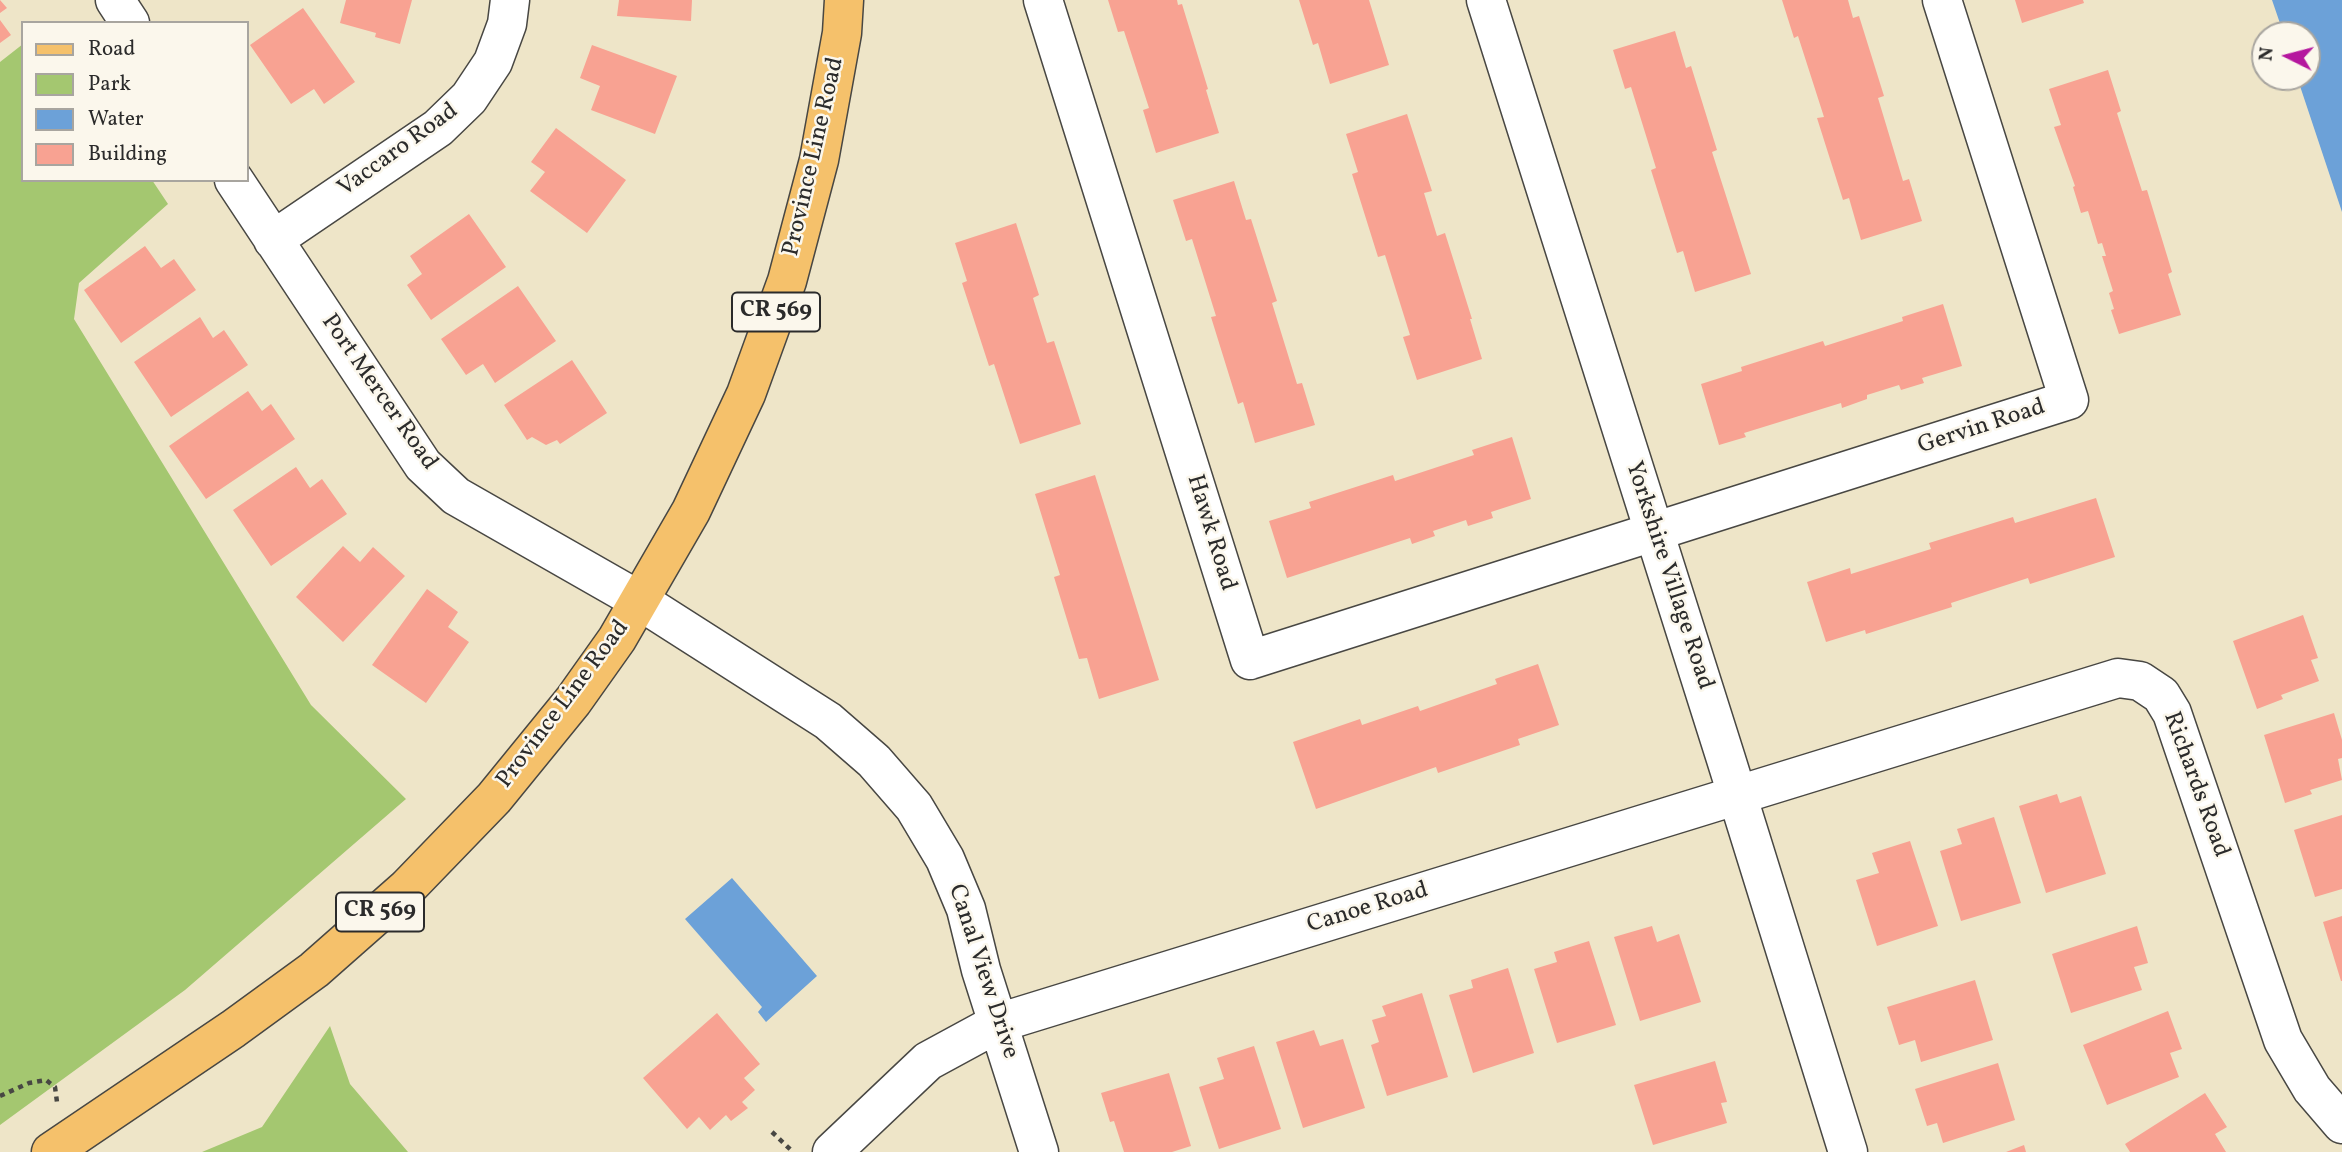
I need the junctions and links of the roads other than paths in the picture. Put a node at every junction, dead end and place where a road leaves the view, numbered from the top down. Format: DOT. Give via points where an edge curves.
graph roads {
  1 [pos="115,0"];
  2 [pos="510,0"];
  3 [pos="844,0"];
  4 [pos="1043,0"];
  5 [pos="1486,0"];
  6 [pos="1942,0"];
  7 [pos="129,21"];
  8 [pos="235,182"];
  9 [pos="273,240"];
  10 [pos="1654,532"];
  11 [pos="640,601"];
  12 [pos="1737,794"];
  13 [pos="998,1023"];
  14 [pos="2342,1124"];
  15 [pos="65,1142"];
  16 [pos="832,1152"];
  17 [pos="1040,1152"];
  18 [pos="1848,1152"];
  1 -- 7 [label="street"];
  2 -- 9 [label="street, Vaccaro Road" via="493,62 469,98 438,128"];
  3 -- 11 [label="main road, Province Line Road / CR 569" via="819,160 787,281 746,394 691,511"];
  4 -- 10 [label="street, Hawk Road" via="1250,660"];
  5 -- 10 [label="street, Yorkshire Village Road"];
  6 -- 10 [label="street, Gervin Road" via="2069,400"];
  8 -- 9 [label="street, Port Mercer Road"];
  9 -- 11 [label="street, Port Mercer Road" via="423,465 456,496"];
  10 -- 12 [label="street, Yorkshire Village Road"];
  11 -- 13 [label="street, Canal View Drive" via="828,721 874,761 914,807 945,859 966,909"];
  11 -- 15 [label="main road, Province Line Road / CR 569" via="564,712 494,798 407,888 314,970"];
  12 -- 13 [label="street, Canoe Road"];
  12 -- 14 [label="street, Richards Road" via="2118,678 2140,681 2161,695 2172,713 2283,1040 2312,1089"];
  12 -- 18 [label="street, Yorkshire Village Road"];
  13 -- 16 [label="street, Canoe Road" via="928,1061"];
  13 -- 17 [label="street, Canal View Drive"];
}
